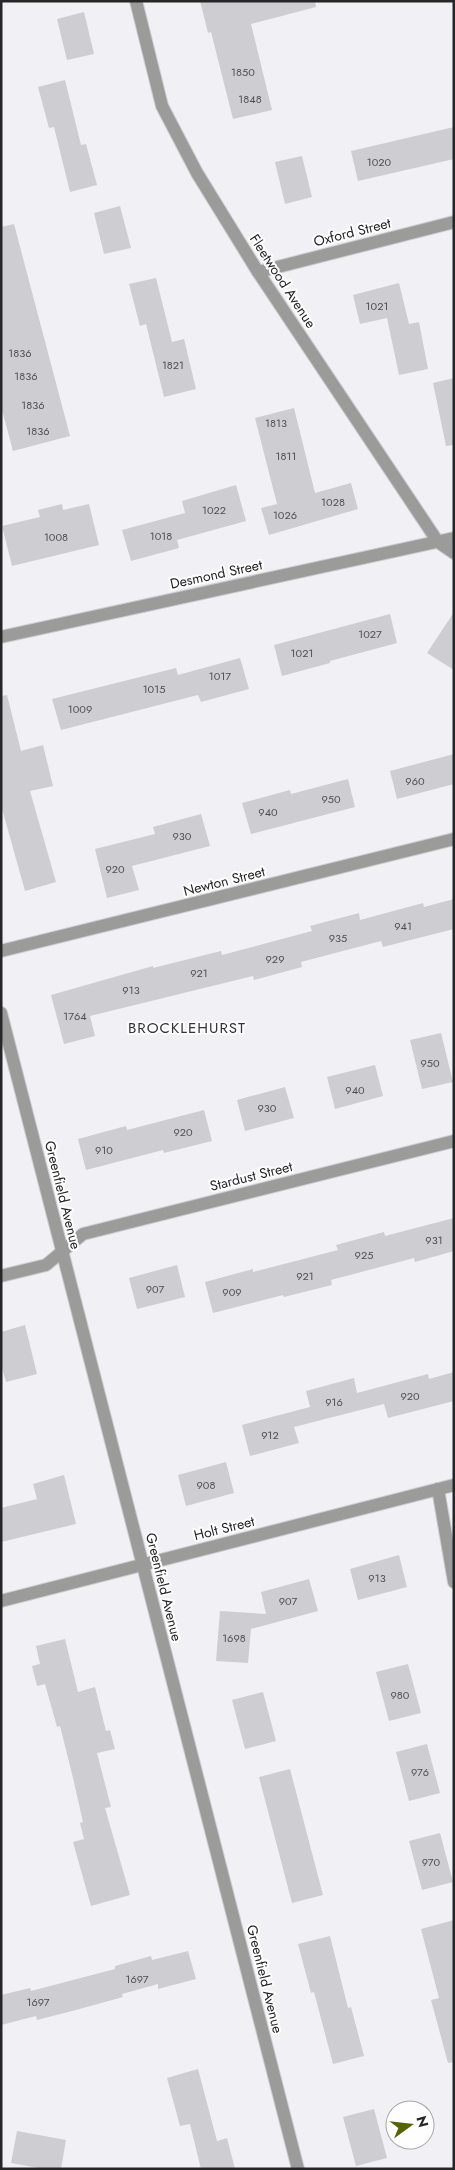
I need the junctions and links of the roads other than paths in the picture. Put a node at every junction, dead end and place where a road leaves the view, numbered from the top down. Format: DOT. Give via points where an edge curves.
graph roads {
  1 [pos="136,1"];
  2 [pos="454,222"];
  3 [pos="258,272"];
  4 [pos="454,538"];
  5 [pos="438,542"];
  6 [pos="454,553"];
  7 [pos="1,636"];
  8 [pos="454,839"];
  9 [pos="1,951"];
  10 [pos="1,1013"];
  11 [pos="454,1141"];
  12 [pos="62,1252"];
  13 [pos="1,1276"];
  14 [pos="454,1485"];
  15 [pos="438,1489"];
  16 [pos="143,1564"];
  17 [pos="454,1582"];
  18 [pos="1,1601"];
  19 [pos="298,2169"];
  1 -- 3 [label="street, Fleetwood Avenue" via="162,106 196,174"];
  2 -- 3 [label="street, Oxford Street"];
  3 -- 5 [label="street, Fleetwood Avenue"];
  4 -- 5 [label="street, Desmond Street"];
  5 -- 6 [label="street, Fleetwood Avenue"];
  5 -- 7 [label="street, Desmond Street"];
  8 -- 9 [label="street, Newton Street"];
  10 -- 12 [label="street, Greenfield Avenue"];
  11 -- 12 [label="street, Stardust Street" via="83,1234"];
  12 -- 13 [label="street, Stardust Street" via="46,1265"];
  12 -- 16 [label="street, Greenfield Avenue"];
  14 -- 15 [label="street, Holt Street"];
  15 -- 16 [label="street, Holt Street"];
  15 -- 17 [label="street"];
  16 -- 18 [label="street, Holt Street"];
  16 -- 19 [label="street, Greenfield Avenue"];
}
